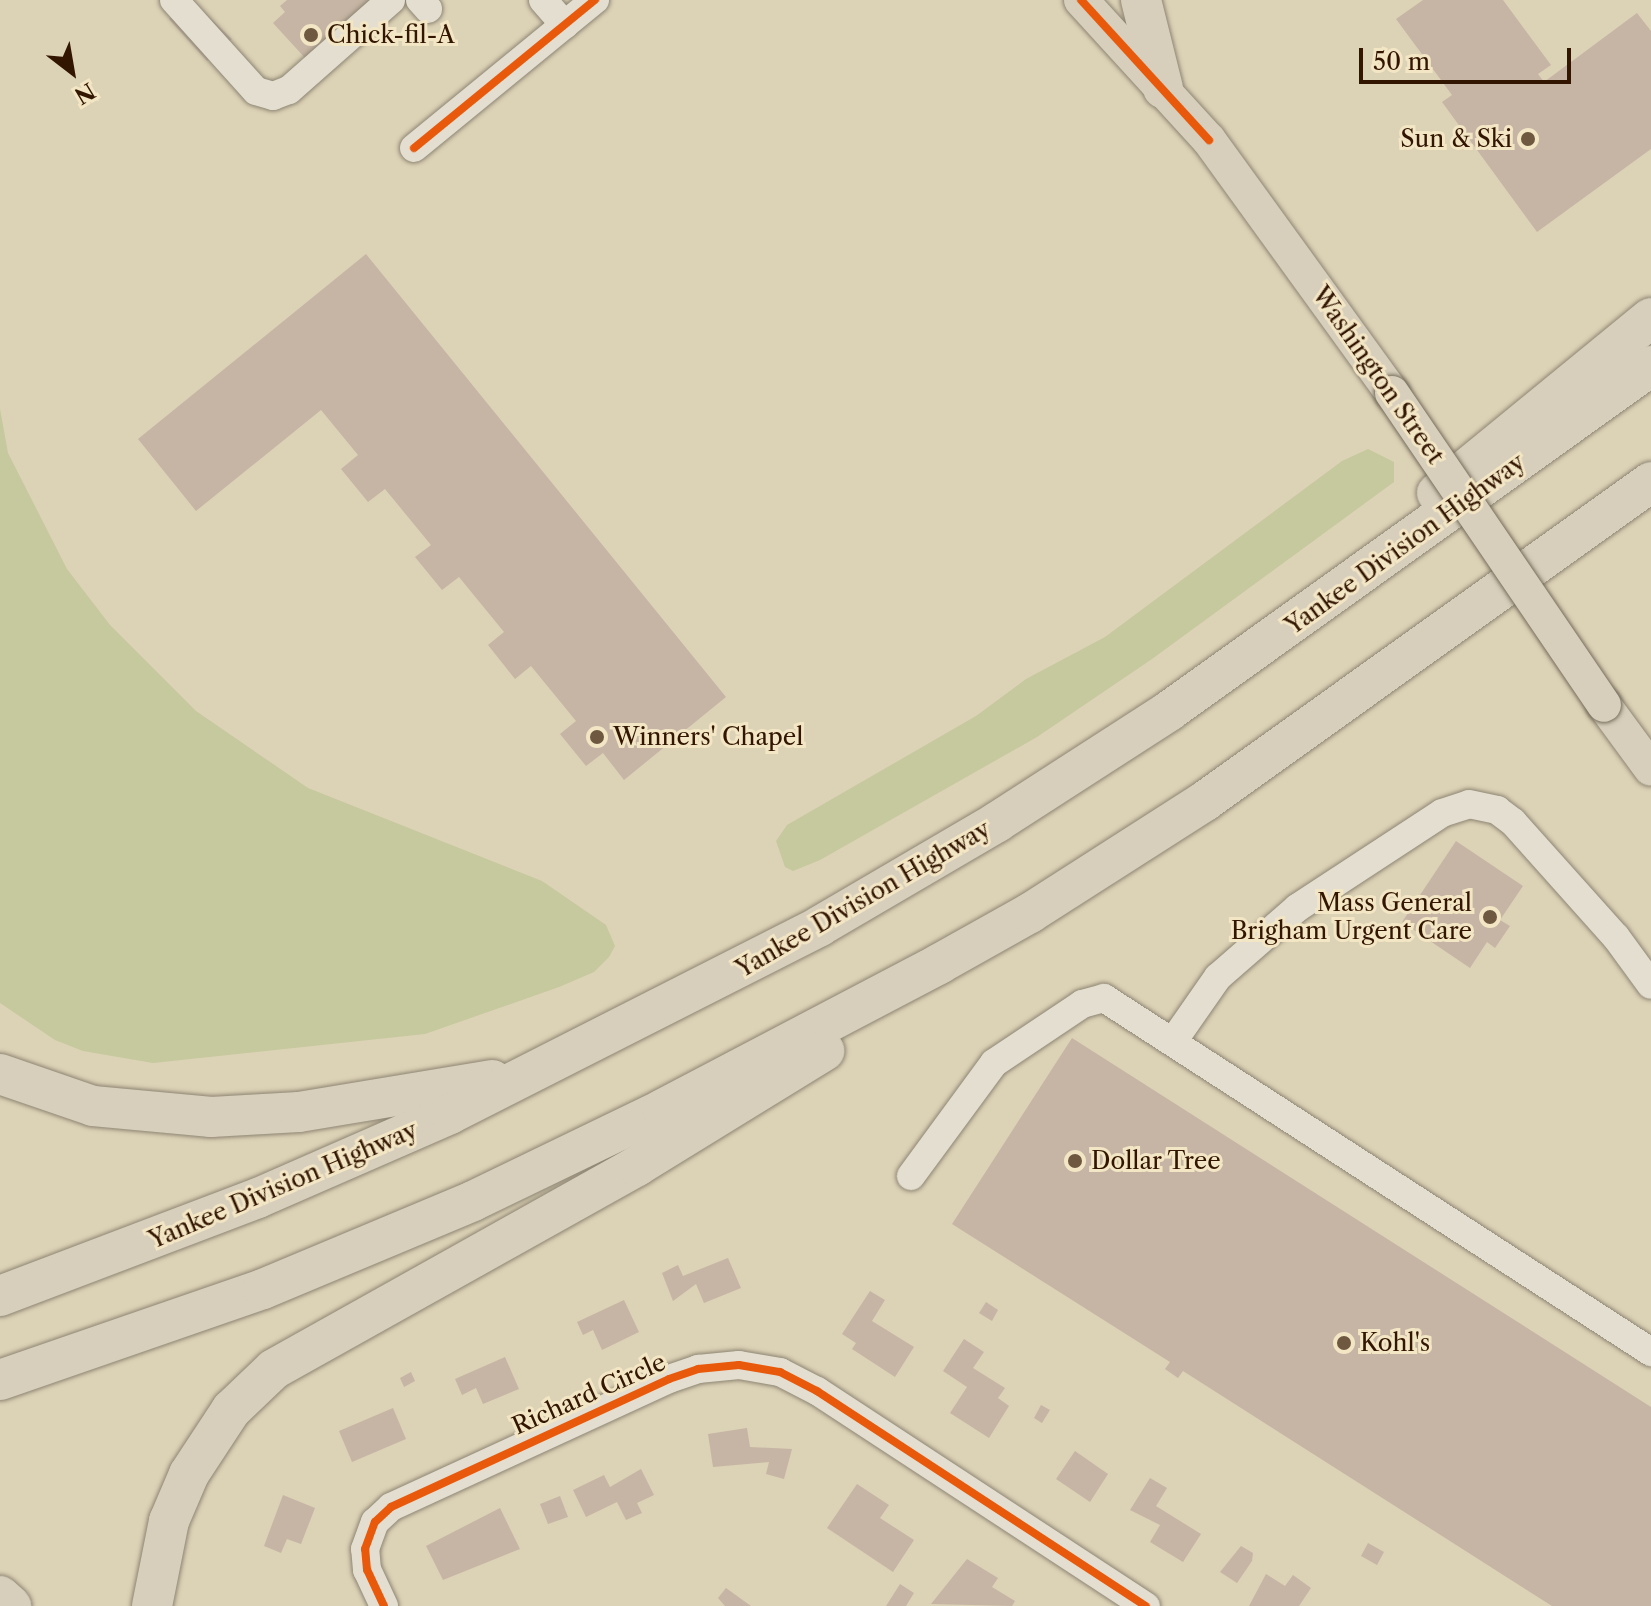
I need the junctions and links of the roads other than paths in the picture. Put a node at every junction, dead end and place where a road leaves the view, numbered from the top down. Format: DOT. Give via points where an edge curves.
graph roads {
  1 [pos="174,0"];
  2 [pos="391,0"];
  3 [pos="543,0"];
  4 [pos="595,0"];
  5 [pos="1081,0"];
  6 [pos="1141,0"];
  7 [pos="565,25"];
  8 [pos="1163,88"];
  9 [pos="414,148"];
  10 [pos="1651,318"];
  11 [pos="1651,366"];
  12 [pos="1651,482"];
  13 [pos="1255,652"];
  14 [pos="1651,769"];
  15 [pos="1030,913"];
  16 [pos="1651,985"];
  17 [pos="1174,1040"];
  18 [pos="543,1071"];
  19 [pos="0,1074"];
  20 [pos="911,1176"];
  21 [pos="0,1296"];
  22 [pos="1651,1352"];
  23 [pos="0,1380"];
  24 [pos="0,1596"];
  25 [pos="11,1606"];
  26 [pos="152,1606"];
  27 [pos="384,1606"];
  28 [pos="1146,1606"];
  1 -- 2 [label="street" via="253,88 268,96 289,90"];
  3 -- 7 [label="street"];
  4 -- 7 [label="street"];
  5 -- 8 [label="main road, Washington Street"];
  6 -- 8 [label="highway"];
  7 -- 9 [label="street"];
  8 -- 14 [label="main road, Washington Street, bridge" via="1265,213"];
  10 -- 13 [label="highway" via="1516,424"];
  11 -- 13 [label="highway, Yankee Division Highway"];
  12 -- 15 [label="highway" via="1304,733"];
  13 -- 18 [label="highway, Yankee Division Highway" via="1084,768 921,868 727,977"];
  15 -- 23 [label="highway" via="677,1102 473,1201 263,1289"];
  15 -- 26 [label="highway" via="765,1089 274,1369 231,1410 189,1474 169,1521"];
  16 -- 17 [label="street" via="1616,937 1513,822 1497,810 1469,804 1442,813 1297,908 1218,977"];
  17 -- 20 [label="street" via="1112,1000 1082,1004 985,1072"];
  17 -- 22 [label="street"];
  18 -- 19 [label="highway" via="250,1117 93,1106"];
  18 -- 21 [label="highway, Yankee Division Highway" via="272,1192"];
  24 -- 25 [label="highway"];
  27 -- 28 [label="street, Richard Circle" via="367,1570 365,1549 385,1512 669,1379 698,1369 739,1365 780,1372 817,1391"];
}
